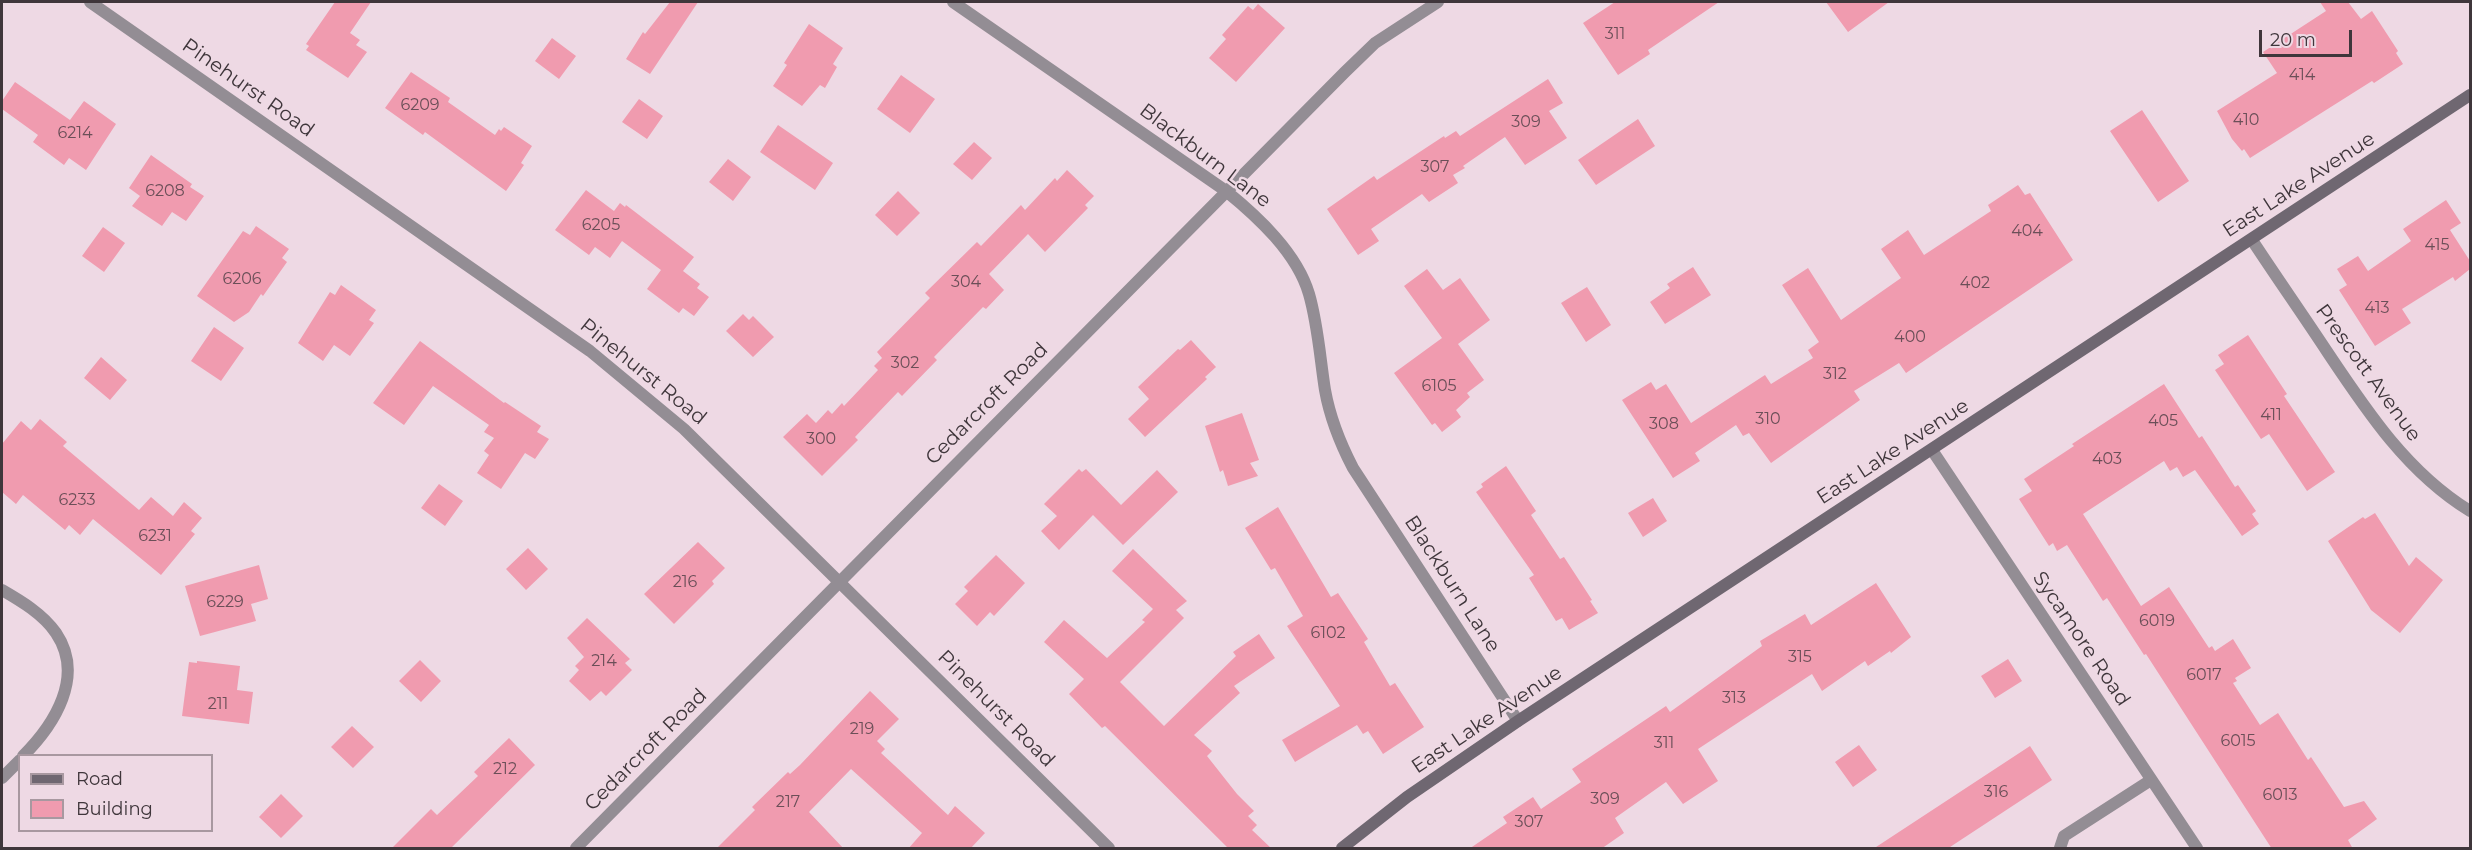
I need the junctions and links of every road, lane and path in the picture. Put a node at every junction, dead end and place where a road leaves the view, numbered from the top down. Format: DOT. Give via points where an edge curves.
graph roads {
  1 [pos="90,2"];
  2 [pos="953,2"];
  3 [pos="1438,2"];
  4 [pos="2470,95"];
  5 [pos="1226,191"];
  6 [pos="2252,240"];
  7 [pos="1932,450"];
  8 [pos="2470,511"];
  9 [pos="840,581"];
  10 [pos="2,590"];
  11 [pos="1518,721"];
  12 [pos="26,754"];
  13 [pos="18,762"];
  14 [pos="2,778"];
  15 [pos="2151,780"];
  16 [pos="576,849"];
  17 [pos="1109,849"];
  18 [pos="1342,849"];
  19 [pos="2060,849"];
  20 [pos="2196,849"];
  1 -- 9 [label="street, Pinehurst Road" via="590,351 684,429"];
  2 -- 5 [label="street, Blackburn Lane"];
  3 -- 5 [label="street, Cedarcroft Road" via="1375,44"];
  4 -- 6 [label="street, East Lake Avenue"];
  5 -- 9 [label="street, Cedarcroft Road"];
  5 -- 11 [label="street, Blackburn Lane" via="1250,210 1292,260 1308,292 1326,392 1342,448"];
  6 -- 7 [label="street, East Lake Avenue"];
  6 -- 8 [label="street, Prescott Avenue" via="2391,442 2419,473"];
  7 -- 11 [label="street, East Lake Avenue"];
  7 -- 15 [label="street, Sycamore Road"];
  9 -- 16 [label="street, Cedarcroft Road"];
  9 -- 17 [label="street, Pinehurst Road"];
  10 -- 12 [label="street" via="33,610 55,632 67,655 67,684 60,707 43,736"];
  11 -- 18 [label="street, East Lake Avenue" via="1407,797"];
  13 -- 14 [label="street"];
  15 -- 19 [label="street" via="2064,836"];
  15 -- 20 [label="street, Sycamore Road"];
}
